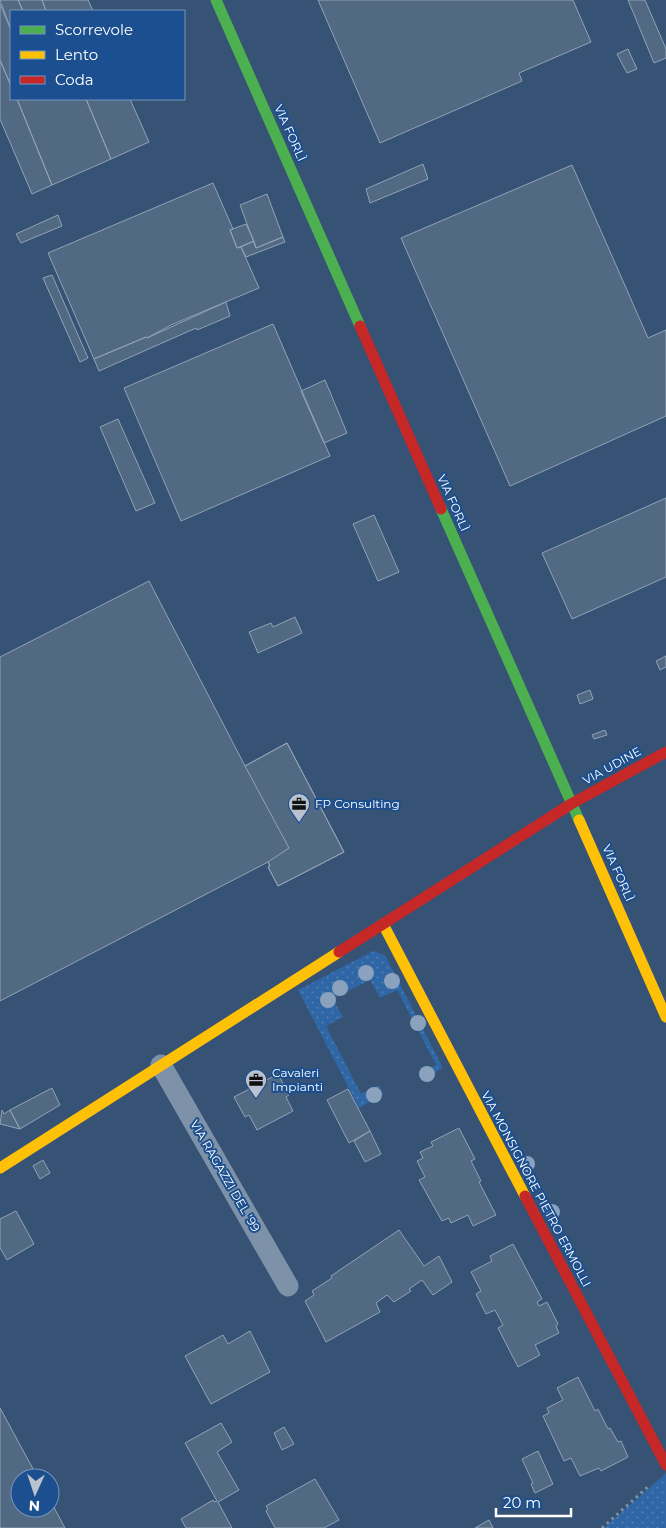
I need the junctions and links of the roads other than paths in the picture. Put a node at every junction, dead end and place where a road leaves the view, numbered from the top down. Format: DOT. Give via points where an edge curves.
graph roads {
  1 [pos="216,0"];
  2 [pos="666,752"];
  3 [pos="571,804"];
  4 [pos="383,924"];
  5 [pos="666,1017"];
  6 [pos="161,1065"];
  7 [pos="1,1165"];
  8 [pos="288,1286"];
  9 [pos="666,1465"];
  1 -- 3 [label="street, VIA FORLÌ"];
  2 -- 3 [label="street, VIA UDINE"];
  3 -- 4 [label="street, VIA UDINE"];
  3 -- 5 [label="street, VIA FORLÌ"];
  4 -- 6 [label="street, VIA UDINE"];
  4 -- 9 [label="street, VIA MONSIGNORE PIETRO ERMOLLI"];
  6 -- 7 [label="street, VIA UDINE"];
  6 -- 8 [label="street, VIA RAGAZZI DEL '99"];
}
